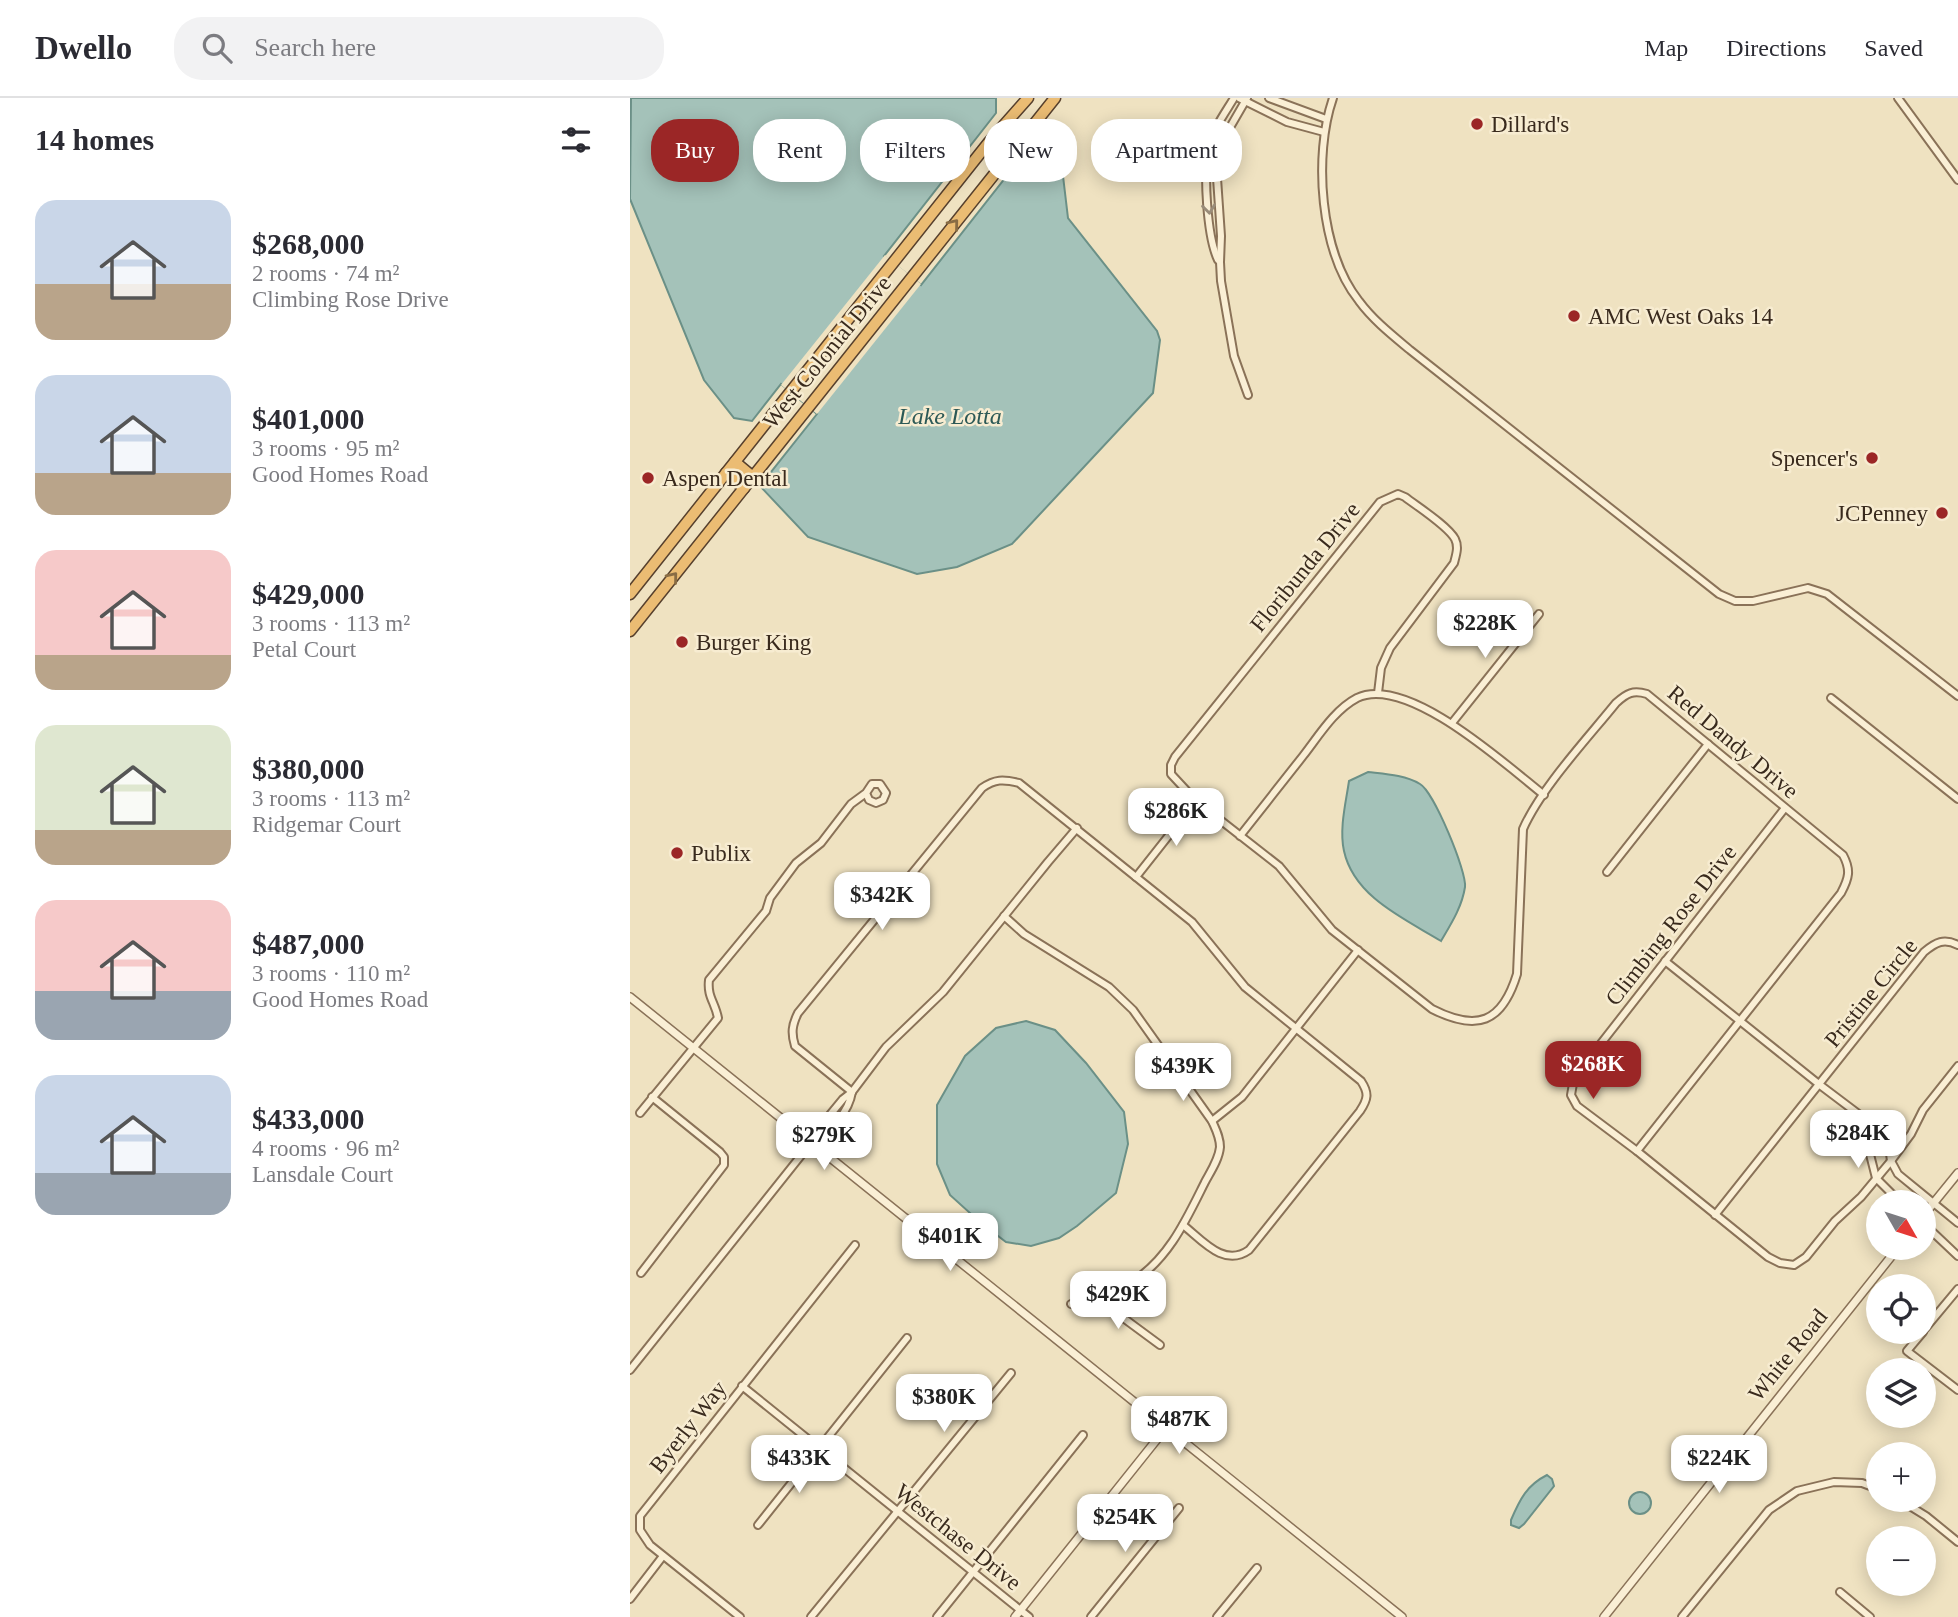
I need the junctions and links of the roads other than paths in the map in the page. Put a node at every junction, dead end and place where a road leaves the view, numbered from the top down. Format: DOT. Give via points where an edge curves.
graph roads {
  1 [pos="1028,98"];
  2 [pos="1055,98"];
  3 [pos="1236,98"];
  4 [pos="1269,98"];
  5 [pos="1333,98"];
  6 [pos="1898,98"];
  7 [pos="1247,100"];
  8 [pos="1325,119"];
  9 [pos="1324,132"];
  10 [pos="1958,180"];
  11 [pos="1220,262"];
  12 [pos="1248,395"];
  13 [pos="735,462"];
  14 [pos="726,473"];
  15 [pos="753,477"];
  16 [pos="744,488"];
  17 [pos="630,594"];
  18 [pos="1539,614"];
  19 [pos="630,631"];
  20 [pos="1378,693"];
  21 [pos="1958,696"];
  22 [pos="1830,698"];
  23 [pos="1452,723"];
  24 [pos="1708,744"];
  25 [pos="866,793"];
  26 [pos="1544,794"];
  27 [pos="1958,799"];
  28 [pos="1196,801"];
  29 [pos="1785,808"];
  30 [pos="1077,828"];
  31 [pos="1240,836"];
  32 [pos="1606,872"];
  33 [pos="1136,877"];
  34 [pos="1004,916"];
  35 [pos="1958,945"];
  36 [pos="1358,950"];
  37 [pos="1665,961"];
  38 [pos="630,997"];
  39 [pos="1740,1022"];
  40 [pos="1297,1029"];
  41 [pos="693,1048"];
  42 [pos="1958,1066"];
  43 [pos="1820,1086"];
  44 [pos="852,1092"];
  45 [pos="652,1097"];
  46 [pos="640,1113"];
  47 [pos="1855,1113"];
  48 [pos="1212,1121"];
  49 [pos="811,1143"];
  50 [pos="1637,1151"];
  51 [pos="1891,1161"];
  52 [pos="1958,1173"];
  53 [pos="1876,1178"];
  54 [pos="1888,1190"];
  55 [pos="1915,1190"];
  56 [pos="1936,1201"];
  57 [pos="1936,1206"];
  58 [pos="1715,1214"];
  59 [pos="1958,1223"];
  60 [pos="1183,1225"];
  61 [pos="1936,1235"];
  62 [pos="855,1245"];
  63 [pos="1958,1256"];
  64 [pos="1888,1260"];
  65 [pos="641,1273"];
  66 [pos="1958,1289"];
  67 [pos="1107,1294"];
  68 [pos="1071,1304"];
  69 [pos="1936,1315"];
  70 [pos="907,1338"];
  71 [pos="1913,1344"];
  72 [pos="1160,1345"];
  73 [pos="630,1370"];
  74 [pos="1011,1373"];
  75 [pos="742,1386"];
  76 [pos="1958,1390"];
  77 [pos="1166,1427"];
  78 [pos="1083,1435"];
  79 [pos="820,1448"];
  80 [pos="1866,1484"];
  81 [pos="1179,1508"];
  82 [pos="898,1512"];
  83 [pos="1920,1512"];
  84 [pos="758,1525"];
  85 [pos="1958,1542"];
  86 [pos="663,1556"];
  87 [pos="1256,1568"];
  88 [pos="974,1573"];
  89 [pos="1840,1592"];
  90 [pos="630,1598"];
  91 [pos="1687,1610"];
  92 [pos="1018,1614"];
  93 [pos="740,1617"];
  94 [pos="811,1617"];
  95 [pos="937,1617"];
  96 [pos="1029,1617"];
  97 [pos="1091,1617"];
  98 [pos="1217,1617"];
  99 [pos="1402,1617"];
  100 [pos="1604,1617"];
  101 [pos="1682,1617"];
  102 [pos="1695,1617"];
  103 [pos="1870,1617"];
  1 -- 13 [label="highway, West Colonial Drive"];
  15 -- 2 [label="highway, West Colonial Drive, one-way"];
  3 -- 7 [label="street"];
  3 -- 11 [label="street, one-way" via="1212,137 1206,164 1211,233"];
  4 -- 8 [label="street"];
  5 -- 8 [label="street"];
  6 -- 10 [label="street"];
  7 -- 9 [label="street" via="1287,122"];
  7 -- 11 [label="street" via="1234,118 1219,156"];
  8 -- 9 [label="street"];
  9 -- 21 [label="street" via="1329,238 1341,273 1358,301 1380,324 1719,594 1735,601 1808,588 1827,594"];
  11 -- 12 [label="street" via="1234,356"];
  13 -- 14 [label="highway, West Colonial Drive"];
  13 -- 15 [label="highway"];
  14 -- 16 [label="highway"];
  14 -- 17 [label="highway, West Colonial Drive"];
  15 -- 16 [label="highway, West Colonial Drive"];
  19 -- 16 [label="highway, West Colonial Drive, one-way"];
  18 -- 23 [label="street"];
  20 -- 23 [label="street" via="1431,710"];
  20 -- 28 [label="street, Floribunda Drive" via="1381,668 1390,648 1454,562 1457,550 1449,532 1398,494 1380,502 1175,757 1171,774"];
  20 -- 31 [label="street" via="1359,697 1330,722"];
  22 -- 27 [label="street"];
  23 -- 26 [label="street"];
  24 -- 26 [label="street, Red Dandy Drive" via="1647,694 1636,691 1616,703"];
  24 -- 29 [label="street, Red Dandy Drive"];
  24 -- 32 [label="street"];
  25 -- 41 [label="street" via="851,804 821,843 796,863 769,898 766,911 709,980 708,991 718,1018"];
  26 -- 36 [label="street, Red Dandy Drive" via="1523,829 1517,974 1511,993 1497,1011 1481,1021 1449,1018"];
  28 -- 31 [label="street, Red Dandy Drive"];
  28 -- 33 [label="street"];
  29 -- 37 [label="street, Climbing Rose Drive"];
  29 -- 39 [label="street, Red Dandy Drive" via="1843,855 1850,866 1848,880"];
  30 -- 33 [label="street"];
  30 -- 34 [label="street"];
  30 -- 44 [label="street" via="1026,788 1005,779 982,788 793,1023 795,1046"];
  31 -- 36 [label="street, Red Dandy Drive" via="1279,866 1332,930"];
  33 -- 40 [label="street" via="1192,922 1245,987"];
  34 -- 44 [label="street" via="943,992 886,1047"];
  34 -- 48 [label="street" via="1024,934 1109,987 1133,1010"];
  35 -- 43 [label="street, Pristine Circle" via="1936,942 1924,952"];
  36 -- 40 [label="street"];
  37 -- 39 [label="street"];
  37 -- 50 [label="street, Climbing Rose Drive" via="1574,1078 1571,1095 1577,1106"];
  38 -- 41 [label="street"];
  39 -- 43 [label="street"];
  39 -- 50 [label="street, Red Dandy Drive"];
  40 -- 48 [label="street" via="1242,1097"];
  40 -- 60 [label="street" via="1361,1081 1368,1091 1367,1102 1240,1257 1219,1254"];
  41 -- 45 [label="street"];
  41 -- 49 [label="street"];
  42 -- 51 [label="street"];
  43 -- 47 [label="street"];
  43 -- 58 [label="street, Pristine Circle"];
  44 -- 49 [label="street" via="849,1106 827,1134"];
  45 -- 46 [label="street"];
  45 -- 65 [label="street" via="720,1152 724,1165"];
  47 -- 51 [label="street" via="1883,1136"];
  47 -- 53 [label="street"];
  48 -- 60 [label="street" via="1220,1148"];
  49 -- 73 [label="street"];
  49 -- 77 [label="street"];
  50 -- 58 [label="street, Climbing Rose Drive"];
  51 -- 53 [label="street, Climbing Rose Drive"];
  51 -- 55 [label="street"];
  52 -- 56 [label="street"];
  53 -- 54 [label="street"];
  53 -- 58 [label="street, Climbing Rose Drive" via="1794,1265 1768,1257"];
  57 -- 59 [label="street"];
  60 -- 67 [label="street" via="1152,1267"];
  61 -- 63 [label="street"];
  62 -- 75 [label="street, Byerly Way"];
  64 -- 100 [label="street, White Road"];
  66 -- 69 [label="street"];
  67 -- 68 [label="street"];
  67 -- 72 [label="street" via="1118,1314"];
  70 -- 79 [label="street"];
  71 -- 76 [label="street" via="1907,1351"];
  74 -- 82 [label="street"];
  75 -- 79 [label="street, Westchase Drive"];
  75 -- 86 [label="street, Byerly Way" via="640,1516 640,1530"];
  77 -- 92 [label="street"];
  77 -- 99 [label="street"];
  78 -- 88 [label="street"];
  79 -- 82 [label="street, Westchase Drive"];
  79 -- 84 [label="street"];
  80 -- 91 [label="street" via="1834,1482 1797,1491 1769,1510"];
  81 -- 97 [label="street"];
  82 -- 88 [label="street, Westchase Drive"];
  82 -- 94 [label="street"];
  83 -- 85 [label="street"];
  86 -- 90 [label="street"];
  86 -- 93 [label="street, Byerly Way"];
  87 -- 98 [label="street"];
  88 -- 92 [label="street, Westchase Drive"];
  88 -- 95 [label="street"];
  89 -- 103 [label="street"];
  91 -- 101 [label="street"];
  91 -- 102 [label="street"];
  92 -- 96 [label="street, Westchase Drive"];
}
